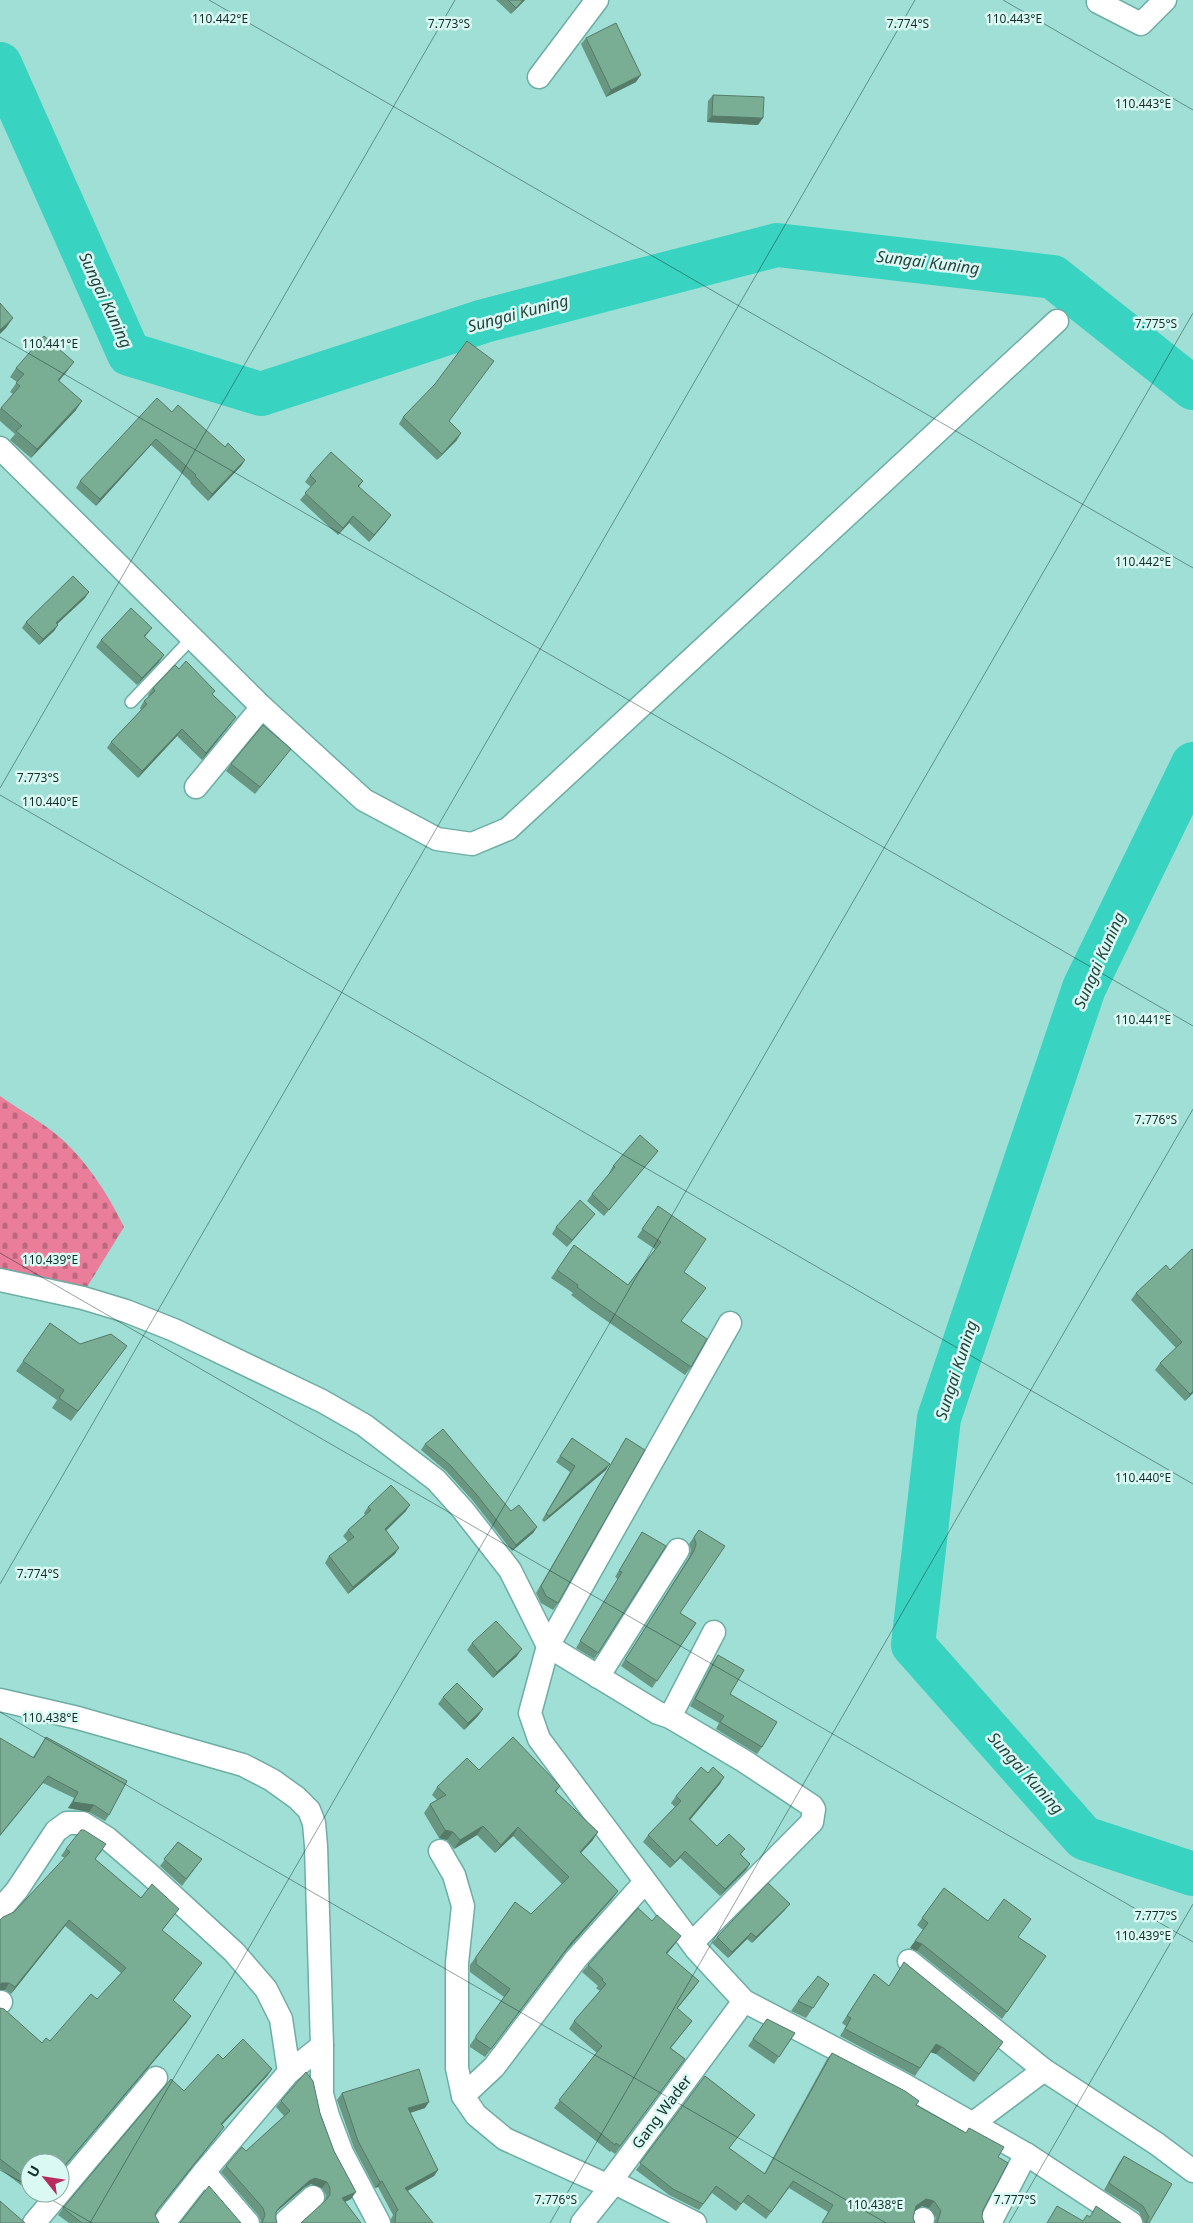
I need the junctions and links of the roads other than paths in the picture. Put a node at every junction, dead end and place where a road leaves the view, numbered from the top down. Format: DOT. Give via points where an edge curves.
graph roads {
  1 [pos="597,0"];
  2 [pos="1165,0"];
  3 [pos="1098,2"];
  4 [pos="539,77"];
  5 [pos="1056,320"];
  6 [pos="0,448"];
  7 [pos="191,639"];
  8 [pos="131,702"];
  9 [pos="262,707"];
  10 [pos="196,786"];
  11 [pos="0,1280"];
  12 [pos="730,1323"];
  13 [pos="678,1550"];
  14 [pos="714,1632"];
  15 [pos="548,1646"];
  16 [pos="598,1677"];
  17 [pos="0,1700"];
  18 [pos="670,1716"];
  19 [pos="440,1851"];
  20 [pos="645,1882"];
  21 [pos="0,1910"];
  22 [pos="692,1943"];
  23 [pos="909,1961"];
  24 [pos="744,2001"];
  25 [pos="322,2046"];
  26 [pos="1044,2070"];
  27 [pos="289,2072"];
  28 [pos="156,2078"];
  29 [pos="462,2096"];
  30 [pos="972,2124"];
  31 [pos="1026,2154"];
  32 [pos="1193,2171"];
  33 [pos="204,2172"];
  34 [pos="611,2184"];
  35 [pos="313,2197"];
  36 [pos="34,2223"];
  37 [pos="164,2223"];
  38 [pos="248,2223"];
  39 [pos="284,2223"];
  40 [pos="379,2223"];
  41 [pos="582,2223"];
  42 [pos="695,2223"];
  43 [pos="990,2223"];
  44 [pos="1131,2223"];
  1 -- 4 [label="street"];
  2 -- 3 [label="street" via="1141,24"];
  5 -- 9 [label="street" via="508,829 472,844 437,839 364,800"];
  6 -- 7 [label="street"];
  7 -- 8 [label="lane"];
  7 -- 9 [label="street"];
  9 -- 10 [label="street"];
  11 -- 15 [label="street" via="83,1298 174,1330 313,1396 364,1425 436,1480 464,1510 510,1570"];
  12 -- 15 [label="street"];
  13 -- 16 [label="street"];
  14 -- 18 [label="street"];
  15 -- 16 [label="street"];
  15 -- 20 [label="street" via="530,1713 539,1739"];
  16 -- 18 [label="street" via="653,1710"];
  17 -- 25 [label="street" via="78,1718 243,1765 272,1780 309,1810 316,1846"];
  18 -- 22 [label="street" via="814,1809 812,1822"];
  19 -- 29 [label="street" via="454,1876 463,1906 457,1963 457,2058"];
  20 -- 22 [label="street"];
  20 -- 29 [label="street" via="576,1959 494,2067"];
  21 -- 27 [label="street" via="56,1831 67,1823 83,1823 107,1838 149,1874 234,1952 266,1989 281,2019"];
  22 -- 24 [label="street"];
  23 -- 26 [label="street"];
  24 -- 30 [label="street"];
  24 -- 34 [label="street, Gang Wader"];
  25 -- 27 [label="street"];
  25 -- 40 [label="street" via="322,2094 328,2116 342,2153"];
  26 -- 30 [label="street"];
  26 -- 32 [label="street"];
  27 -- 33 [label="street"];
  28 -- 36 [label="street"];
  29 -- 34 [label="street" via="476,2115 506,2139 553,2162"];
  30 -- 31 [label="street"];
  31 -- 43 [label="street"];
  31 -- 44 [label="street"];
  33 -- 37 [label="street"];
  33 -- 38 [label="street"];
  34 -- 41 [label="street, Gang Wader"];
  34 -- 42 [label="street"];
  35 -- 39 [label="street"];
}
